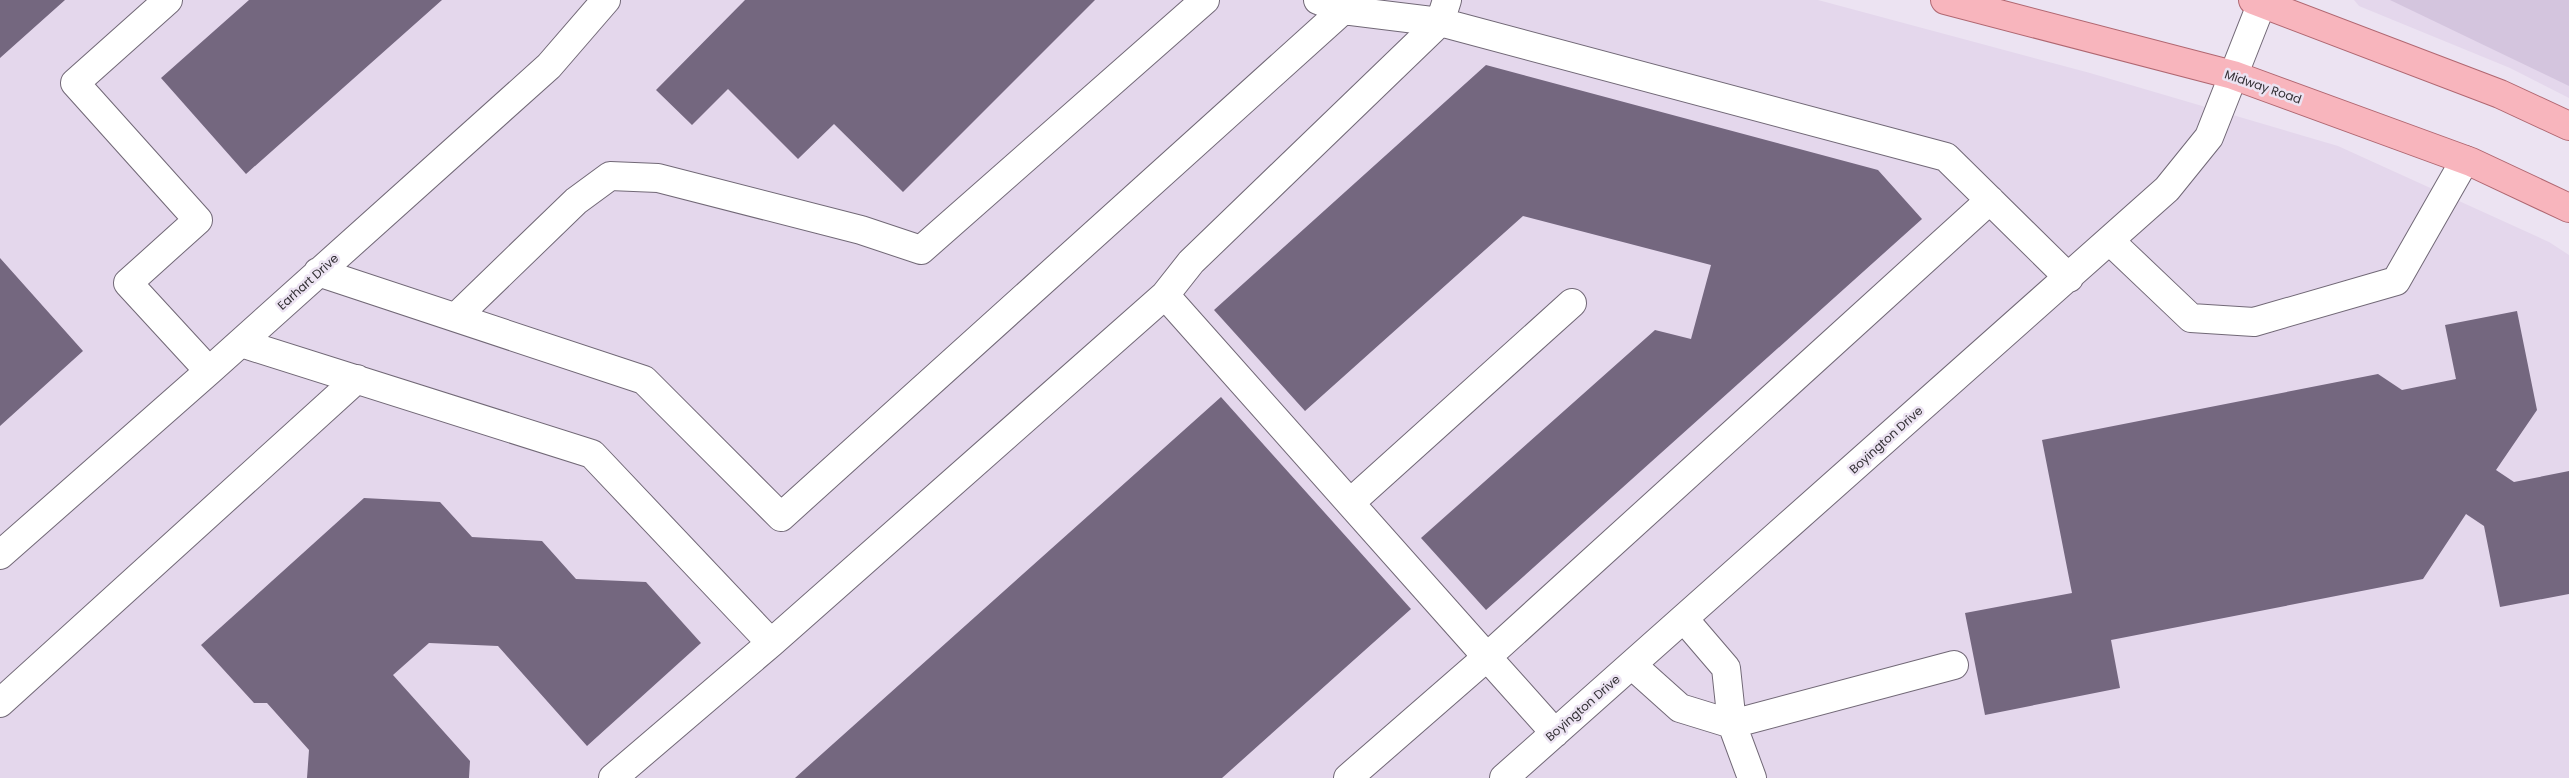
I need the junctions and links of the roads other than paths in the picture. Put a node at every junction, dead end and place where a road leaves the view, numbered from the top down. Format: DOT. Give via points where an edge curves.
graph roads {
  1 [pos="168,0"];
  2 [pos="606,0"];
  3 [pos="1205,0"];
  4 [pos="1318,0"];
  5 [pos="1945,0"];
  6 [pos="2260,1"];
  7 [pos="1343,10"];
  8 [pos="1444,11"];
  9 [pos="2234,75"];
  10 [pos="2569,126"];
  11 [pos="2465,160"];
  12 [pos="1990,200"];
  13 [pos="2569,208"];
  14 [pos="2110,241"];
  15 [pos="318,272"];
  16 [pos="2068,278"];
  17 [pos="1165,295"];
  18 [pos="1572,303"];
  19 [pos="456,317"];
  20 [pos="241,343"];
  21 [pos="210,371"];
  22 [pos="357,379"];
  23 [pos="1350,503"];
  24 [pos="0,556"];
  25 [pos="1684,619"];
  26 [pos="771,643"];
  27 [pos="1486,657"];
  28 [pos="1632,665"];
  29 [pos="1954,666"];
  30 [pos="0,703"];
  31 [pos="1732,724"];
  32 [pos="1555,733"];
  33 [pos="614,778"];
  34 [pos="1348,778"];
  35 [pos="1504,778"];
  36 [pos="1752,778"];
  1 -- 21 [label="street" via="76,83 198,220 128,283"];
  2 -- 15 [label="street, Earhart Drive" via="549,66"];
  3 -- 19 [label="street" via="921,250 861,230 658,178 610,176 576,202"];
  4 -- 7 [label="street"];
  5 -- 9 [label="main road, Midway Road"];
  6 -- 9 [label="street, Boyington Drive"];
  6 -- 10 [label="main road" via="2500,94"];
  7 -- 8 [label="street"];
  7 -- 19 [label="street" via="781,517 644,380"];
  8 -- 12 [label="street" via="1946,157"];
  8 -- 17 [label="street" via="1191,262"];
  9 -- 11 [label="main road, Midway Road"];
  9 -- 14 [label="street, Boyington Drive" via="2209,137 2167,189"];
  11 -- 13 [label="main road, Midway Road"];
  11 -- 14 [label="street" via="2396,281 2254,322 2191,318"];
  12 -- 16 [label="street"];
  12 -- 27 [label="street"];
  14 -- 16 [label="street, Boyington Drive"];
  15 -- 19 [label="street"];
  15 -- 20 [label="street, Earhart Drive"];
  16 -- 25 [label="street, Boyington Drive"];
  17 -- 23 [label="street"];
  17 -- 26 [label="street"];
  18 -- 23 [label="street"];
  20 -- 21 [label="street, Earhart Drive"];
  20 -- 22 [label="street"];
  21 -- 24 [label="street, Earhart Drive"];
  22 -- 26 [label="street" via="592,454"];
  22 -- 30 [label="street"];
  23 -- 27 [label="street"];
  25 -- 28 [label="street, Boyington Drive"];
  25 -- 31 [label="street" via="1726,668"];
  26 -- 33 [label="street"];
  27 -- 32 [label="street"];
  27 -- 34 [label="street"];
  28 -- 31 [label="street" via="1680,708"];
  28 -- 32 [label="street, Boyington Drive"];
  29 -- 31 [label="street"];
  31 -- 36 [label="street"];
  32 -- 35 [label="street, Boyington Drive"];
}
